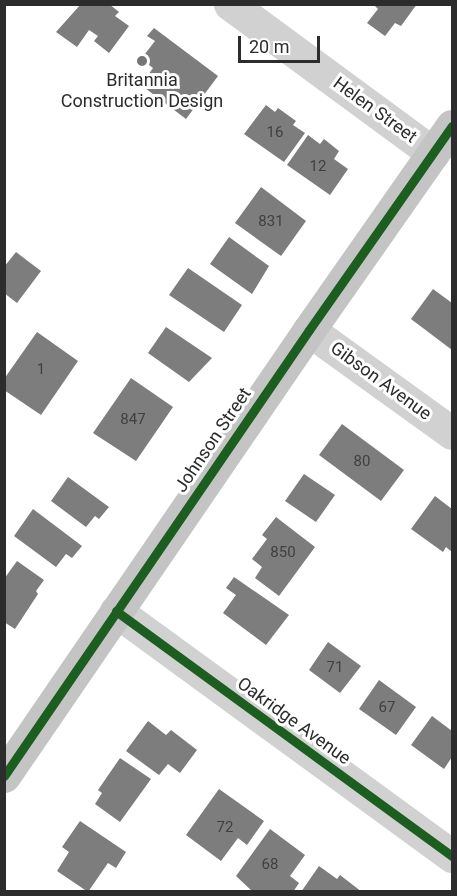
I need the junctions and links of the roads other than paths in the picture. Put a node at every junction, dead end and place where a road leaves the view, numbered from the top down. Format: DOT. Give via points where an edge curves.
graph roads {
  1 [pos="230,4"];
  2 [pos="453,126"];
  3 [pos="433,153"];
  4 [pos="309,330"];
  5 [pos="453,433"];
  6 [pos="116,611"];
  7 [pos="4,776"];
  8 [pos="453,856"];
  1 -- 3 [label="street, Helen Street"];
  2 -- 3 [label="main road, Johnson Street"];
  3 -- 4 [label="main road, Johnson Street"];
  4 -- 5 [label="street, Gibson Avenue"];
  4 -- 6 [label="main road, Johnson Street"];
  6 -- 7 [label="main road, Johnson Street"];
  6 -- 8 [label="street, Oakridge Avenue"];
}
